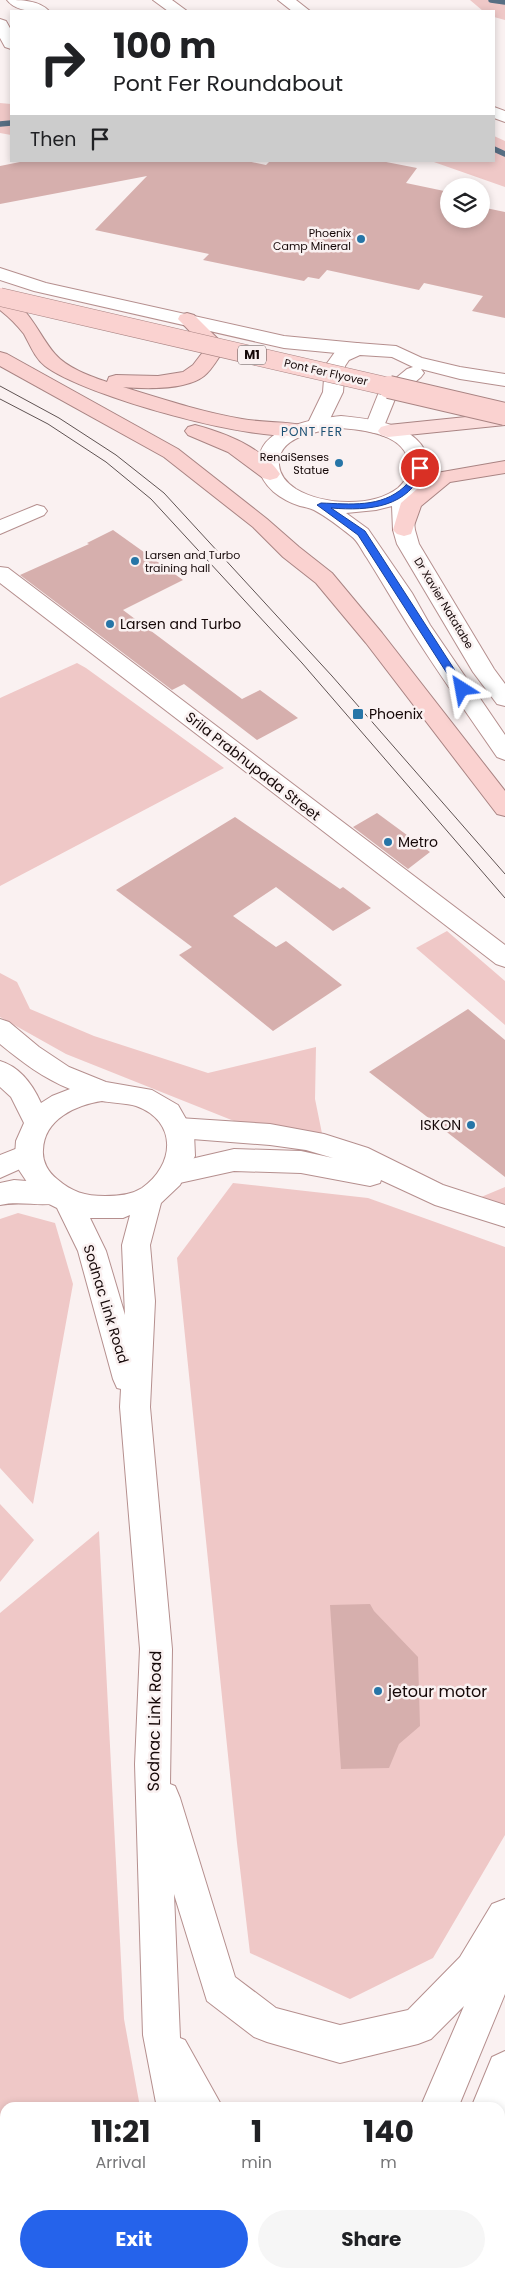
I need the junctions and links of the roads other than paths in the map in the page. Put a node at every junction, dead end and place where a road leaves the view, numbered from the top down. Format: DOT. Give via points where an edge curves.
graph roads {
  1 [pos="15,0"];
  2 [pos="161,0"];
  3 [pos="286,0"];
  4 [pos="39,10"];
  5 [pos="177,10"];
  6 [pos="301,10"];
  7 [pos="0,24"];
  8 [pos="10,42"];
  9 [pos="0,274"];
  10 [pos="0,297"];
  11 [pos="0,301"];
  12 [pos="0,312"];
  13 [pos="187,319"];
  14 [pos="284,342"];
  15 [pos="356,349"];
  16 [pos="0,358"];
  17 [pos="335,366"];
  18 [pos="413,369"];
  19 [pos="77,378"];
  20 [pos="505,380"];
  21 [pos="505,414"];
  22 [pos="505,419"];
  23 [pos="308,427"];
  24 [pos="382,429"];
  25 [pos="505,429"];
  26 [pos="505,467"];
  27 [pos="270,474"];
  28 [pos="446,475"];
  29 [pos="408,488"];
  30 [pos="321,505"];
  31 [pos="37,512"];
  32 [pos="0,528"];
  33 [pos="404,530"];
  34 [pos="0,573"];
  35 [pos="505,699"];
  36 [pos="505,752"];
  37 [pos="505,808"];
  38 [pos="505,958"];
  39 [pos="0,1029"];
  40 [pos="0,1071"];
  41 [pos="102,1091"];
  42 [pos="38,1124"];
  43 [pos="179,1128"];
  44 [pos="28,1154"];
  45 [pos="0,1167"];
  46 [pos="175,1173"];
  47 [pos="413,1184"];
  48 [pos="0,1194"];
  49 [pos="149,1197"];
  50 [pos="61,1198"];
  51 [pos="505,1216"];
  52 [pos="135,1407"];
  53 [pos="152,1764"];
  54 [pos="505,1916"];
  55 [pos="505,1951"];
  56 [pos="161,2035"];
  57 [pos="505,2070"];
  58 [pos="175,2102"];
  59 [pos="200,2102"];
  60 [pos="441,2102"];
  61 [pos="492,2102"];
  1 -- 4 [label="main road"];
  2 -- 5 [label="main road"];
  3 -- 6 [label="main road"];
  7 -- 8 [label="main road"];
  9 -- 13 [label="main road" via="50,289"];
  10 -- 21 [label="highway, Pont Fer Flyover / M1, bridge"];
  11 -- 19 [label="highway" via="14,310 36,337 49,360"];
  12 -- 25 [label="highway, Pont Fer Flyover / M1"];
  13 -- 14 [label="main road"];
  13 -- 19 [label="highway" via="216,347 196,373 144,383"];
  14 -- 15 [label="main road"];
  14 -- 17 [label="main road"];
  15 -- 17 [label="main road" via="342,356"];
  15 -- 18 [label="main road" via="396,352"];
  16 -- 27 [label="highway" via="106,402 227,442 249,453"];
  16 -- 37 [label="highway" via="171,453 324,578"];
  17 -- 23 [label="main road" via="333,392"];
  18 -- 20 [label="main road"];
  18 -- 24 [label="main road" via="386,396"];
  19 -- 23 [label="highway" via="226,423 270,430"];
  22 -- 24 [label="main road"];
  23 -- 24 [label="main road" via="341,422"];
  23 -- 27 [label="main road" via="280,441 270,454 267,468"];
  24 -- 29 [label="main road" via="406,441 417,454 420,468"];
  26 -- 28 [label="highway"];
  27 -- 30 [label="main road" via="287,493"];
  28 -- 29 [label="highway"];
  28 -- 33 [label="highway" via="411,503"];
  29 -- 30 [label="main road" via="381,503 357,507"];
  29 -- 33 [label="main road, Dr Xavier Natatabe"];
  30 -- 36 [label="main road" via="362,533 419,625"];
  31 -- 32 [label="main road"];
  33 -- 35 [label="main road, Dr Xavier Natatabe" via="408,544 484,672"];
  34 -- 38 [label="main road, Srila Prabhupada Street"];
  39 -- 41 [label="main road" via="60,1074"];
  40 -- 42 [label="main road" via="22,1092"];
  41 -- 42 [label="main road" via="65,1101 49,1111"];
  41 -- 43 [label="main road" via="122,1091 141,1096 157,1104"];
  42 -- 44 [label="main road" via="30,1138"];
  43 -- 46 [label="main road" via="182,1158"];
  43 -- 47 [label="main road" via="252,1133 324,1144 371,1161"];
  44 -- 45 [label="main road"];
  44 -- 50 [label="main road" via="31,1169 40,1183"];
  46 -- 47 [label="main road" via="234,1160 301,1162"];
  46 -- 49 [label="main road"];
  47 -- 51 [label="main road"];
  48 -- 50 [label="main road" via="14,1191"];
  49 -- 50 [label="main road" via="109,1208 89,1207"];
  49 -- 52 [label="main road, Sodnac Link Road" via="136,1244 140,1300"];
  50 -- 52 [label="main road, Sodnac Link Road" via="92,1251"];
  52 -- 53 [label="main road, Sodnac Link Road" via="156,1649"];
  53 -- 54 [label="main road" via="220,1988 267,2024 340,2044 418,2026 473,1970"];
  53 -- 56 [label="main road, Sodnac Link Road"];
  55 -- 60 [label="main road"];
  56 -- 58 [label="main road, Sodnac Link Road"];
  56 -- 59 [label="main road, Sodnac Link Road"];
  57 -- 61 [label="main road"];
}
